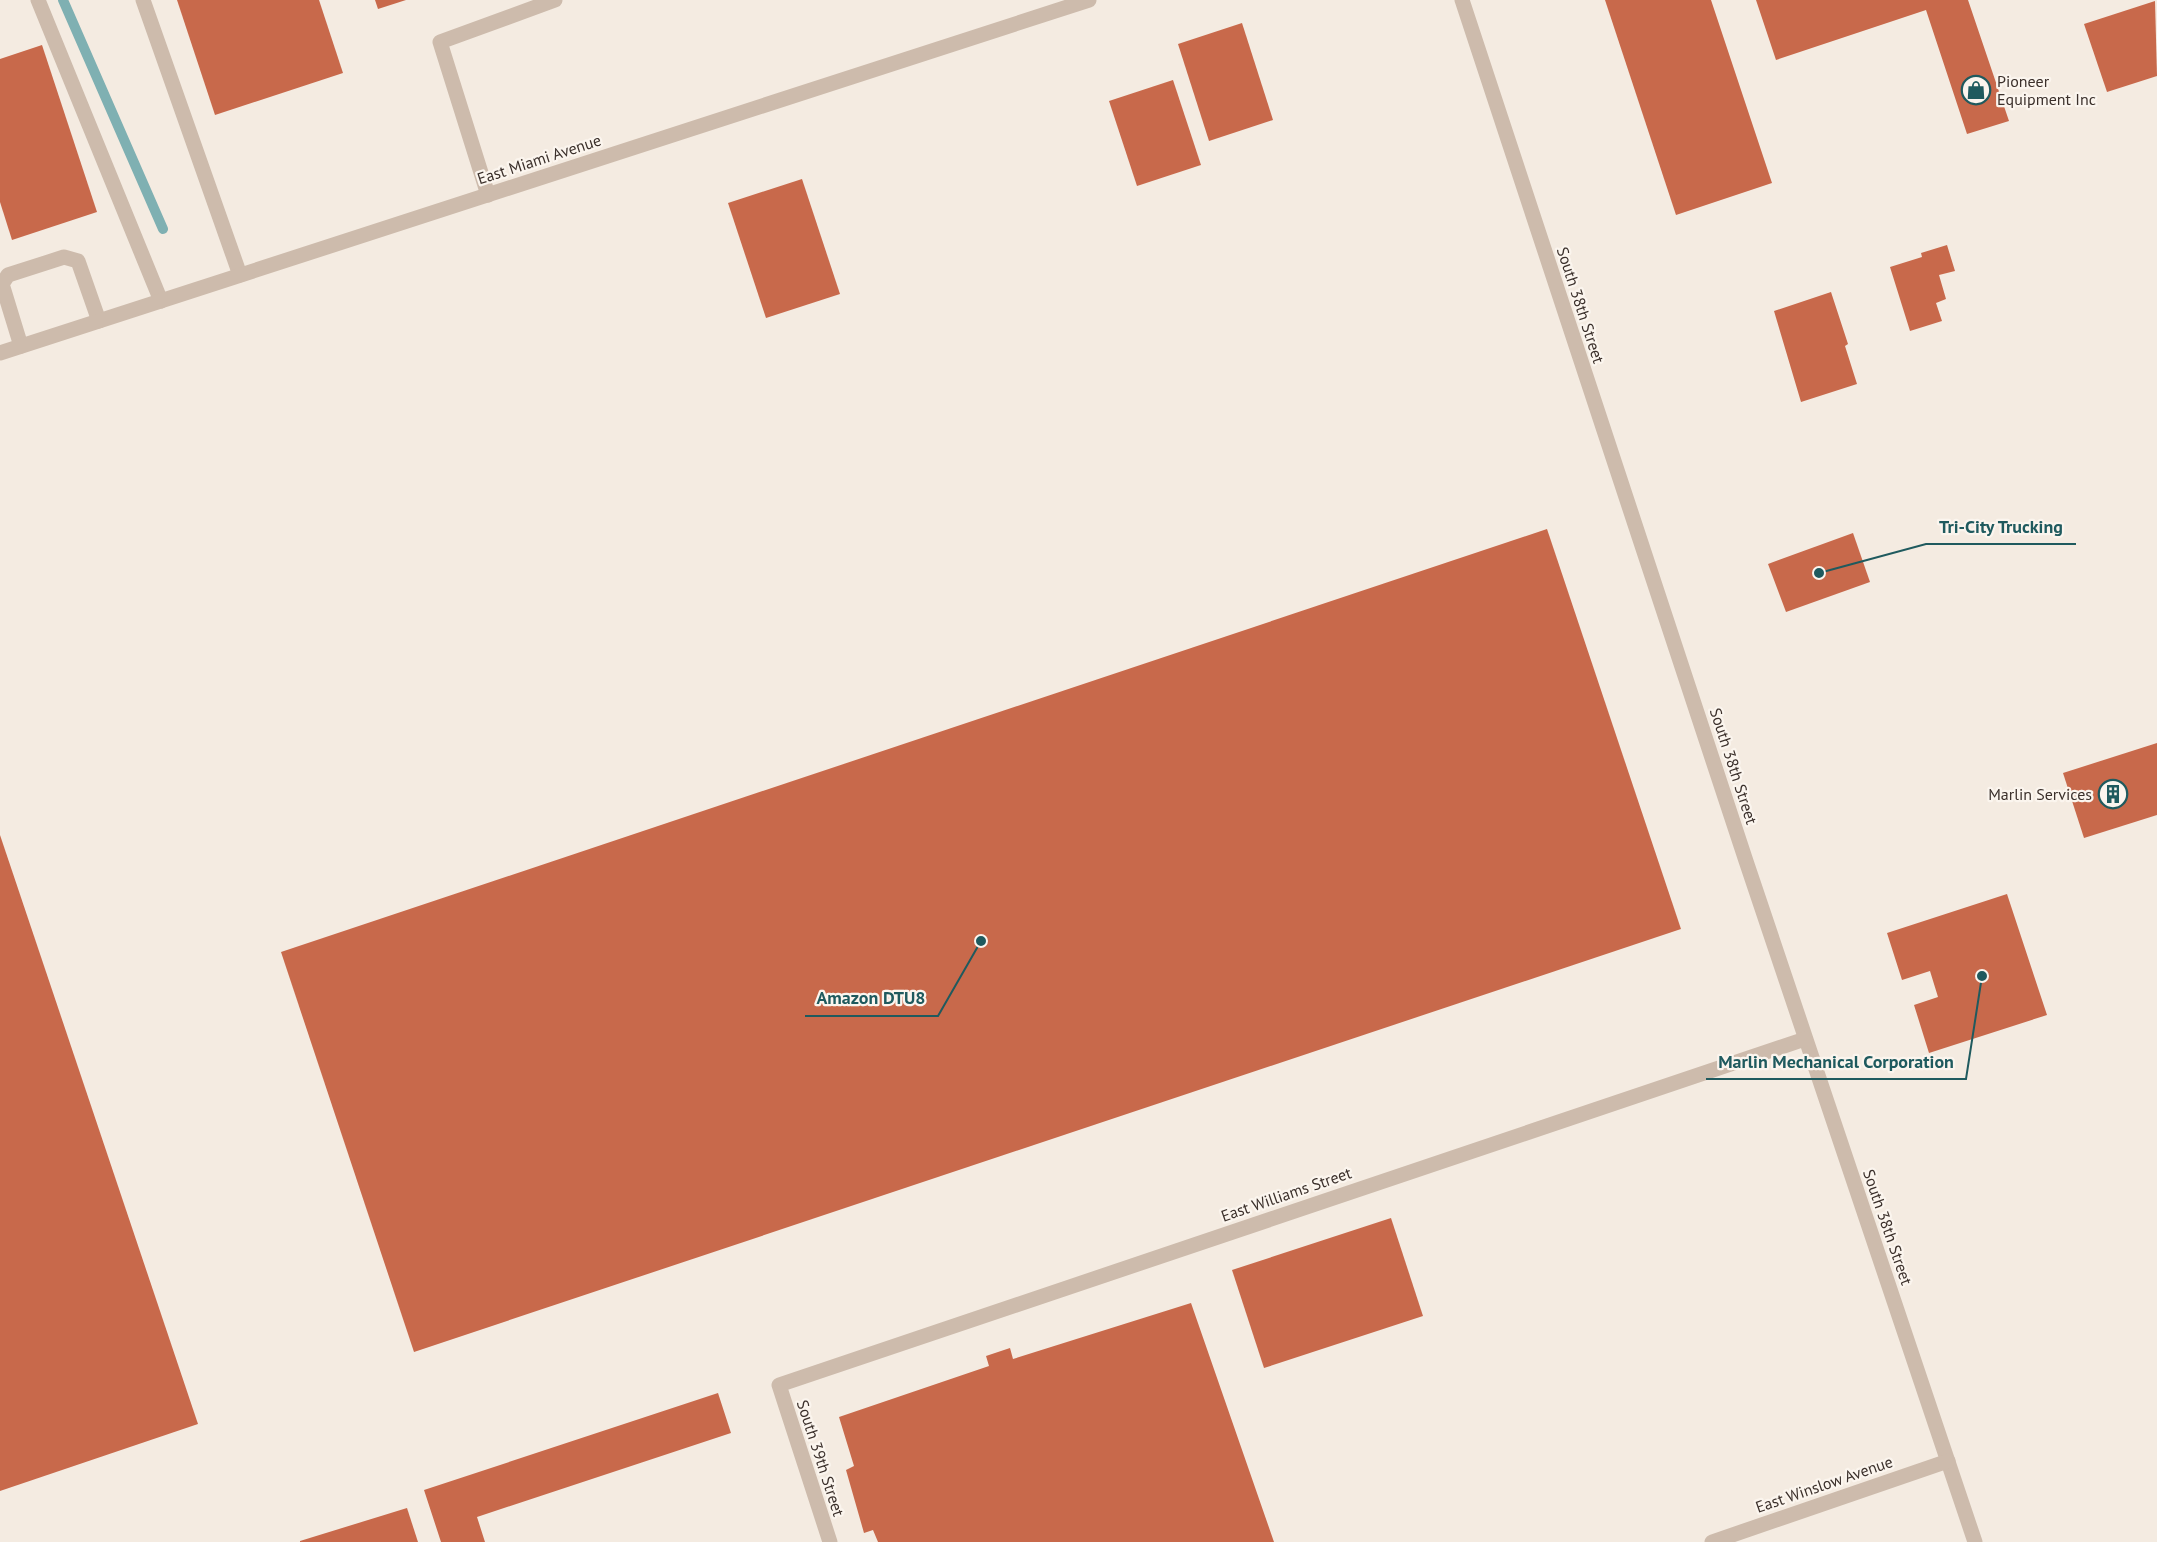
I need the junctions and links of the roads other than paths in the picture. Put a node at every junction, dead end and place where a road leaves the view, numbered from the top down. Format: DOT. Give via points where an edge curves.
graph roads {
  1 [pos="38,0"];
  2 [pos="142,0"];
  3 [pos="555,0"];
  4 [pos="1089,0"];
  5 [pos="1462,0"];
  6 [pos="488,195"];
  7 [pos="240,275"];
  8 [pos="161,301"];
  9 [pos="99,321"];
  10 [pos="21,346"];
  11 [pos="0,353"];
  12 [pos="1805,1039"];
  13 [pos="779,1385"];
  14 [pos="1948,1461"];
  15 [pos="830,1542"];
  16 [pos="1712,1542"];
  17 [pos="1975,1542"];
  1 -- 8 [label="street"];
  2 -- 7 [label="street"];
  3 -- 6 [label="street" via="440,42"];
  4 -- 6 [label="street, East Miami Avenue"];
  5 -- 12 [label="street, South 38th Street"];
  6 -- 7 [label="street, East Miami Avenue"];
  7 -- 8 [label="street, East Miami Avenue"];
  8 -- 9 [label="street, East Miami Avenue"];
  9 -- 10 [label="street, East Miami Avenue"];
  9 -- 10 [label="street" via="78,261 64,257 8,275 2,284"];
  10 -- 11 [label="street, East Miami Avenue"];
  12 -- 13 [label="street, East Williams Street"];
  12 -- 14 [label="street, South 38th Street"];
  13 -- 15 [label="street, South 39th Street"];
  14 -- 16 [label="street, East Winslow Avenue"];
  14 -- 17 [label="street, South 38th Street"];
}
